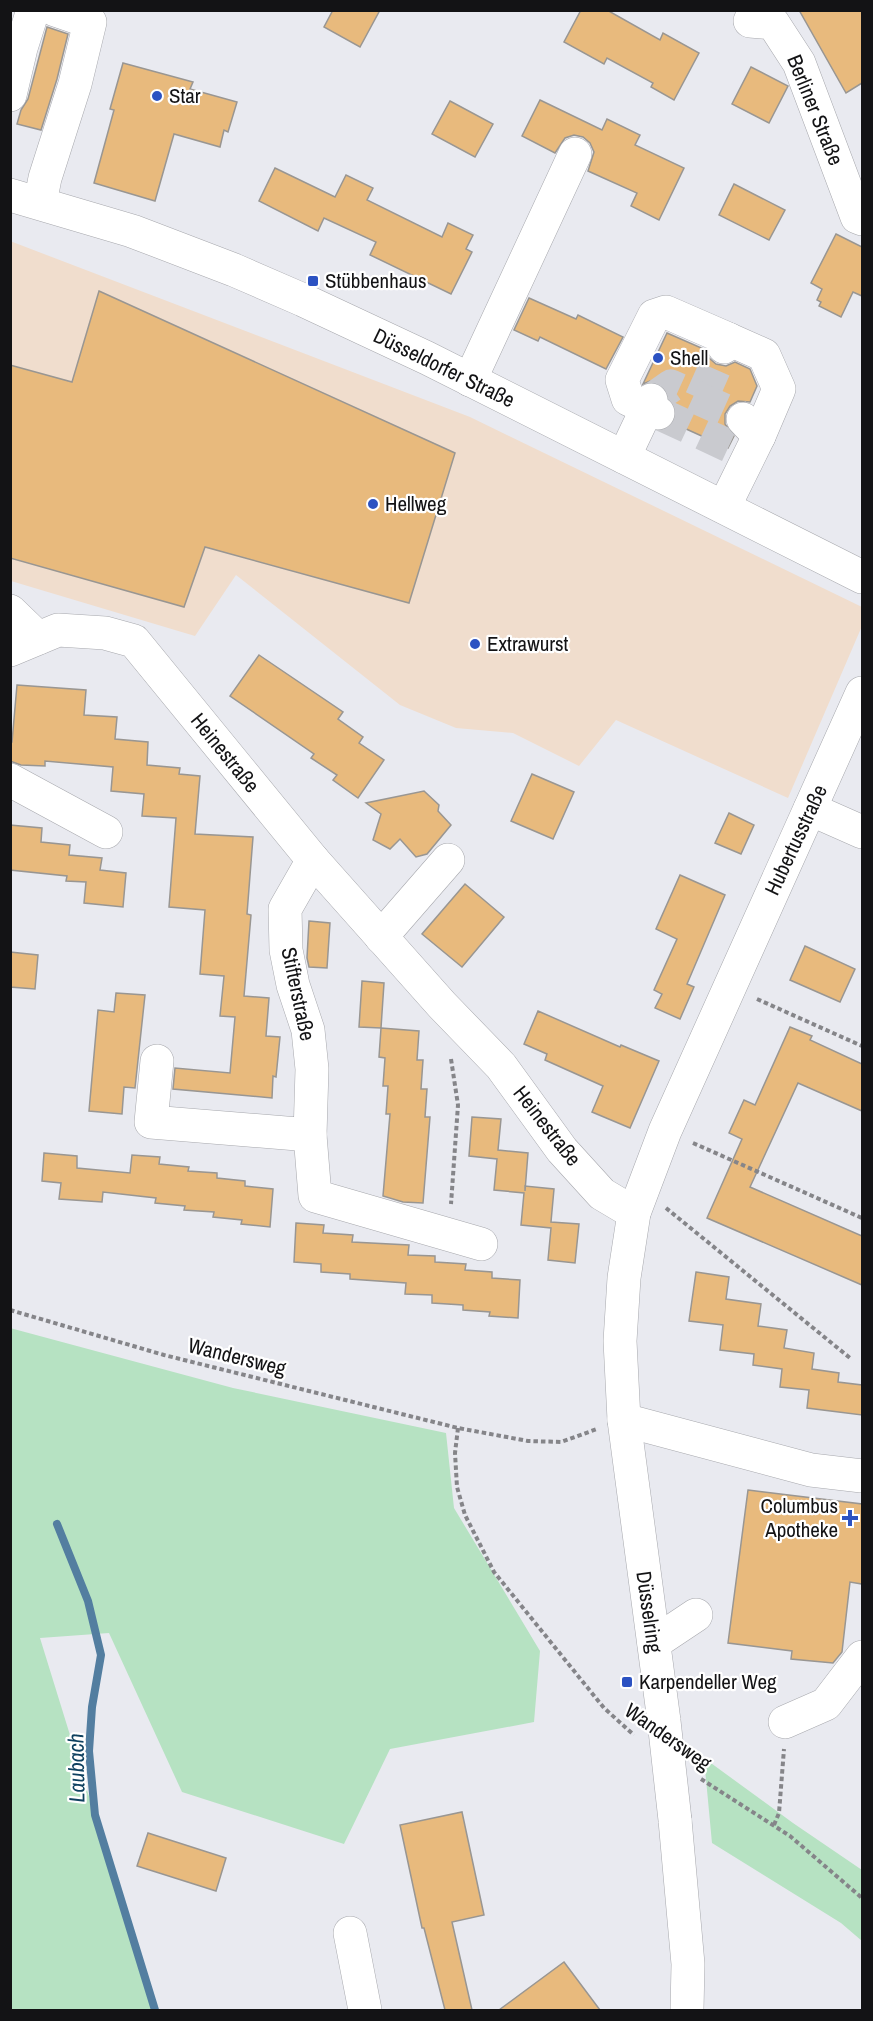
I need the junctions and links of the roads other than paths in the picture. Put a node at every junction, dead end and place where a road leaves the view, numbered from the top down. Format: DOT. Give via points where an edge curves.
graph roads {
  1 [pos="33,10"];
  2 [pos="55,10"];
  3 [pos="750,21"];
  4 [pos="10,95"];
  5 [pos="575,154"];
  6 [pos="25,199"];
  7 [pos="862,219"];
  8 [pos="470,380"];
  9 [pos="624,457"];
  10 [pos="724,507"];
  11 [pos="862,577"];
  12 [pos="10,611"];
  13 [pos="24,644"];
  14 [pos="862,693"];
  15 [pos="10,780"];
  16 [pos="810,809"];
  17 [pos="106,832"];
  18 [pos="862,832"];
  19 [pos="313,860"];
  20 [pos="448,860"];
  21 [pos="381,937"];
  22 [pos="157,1061"];
  23 [pos="310,1135"];
  24 [pos="638,1201"];
  25 [pos="481,1244"];
  26 [pos="624,1420"];
  27 [pos="862,1476"];
  28 [pos="696,1615"];
  29 [pos="654,1643"];
  30 [pos="862,1658"];
  31 [pos="785,1722"];
  32 [pos="350,1933"];
  33 [pos="364,2010"];
  34 [pos="687,2010"];
  1 -- 4 [label="street"];
  2 -- 6 [label="street" via="90,22 45,178"];
  3 -- 7 [label="street, Berliner Straße" via="773,23 799,63 857,217"];
  5 -- 8 [label="street"];
  6 -- 8 [label="street, Düsseldorfer Straße" via="132,231 234,270"];
  8 -- 9 [label="street, Düsseldorfer Straße"];
  9 -- 10 [label="street, Düsseldorfer Straße"];
  9 -- 10 [label="street" via="646,405 622,380 654,316 666,312 678,316 726,343 764,355 779,389 745,439"];
  10 -- 11 [label="street, Düsseldorfer Straße"];
  12 -- 13 [label="street, Heinestraße"];
  13 -- 19 [label="street, Heinestraße" via="58,630 105,633 134,641"];
  14 -- 16 [label="street, Hubertusstraße"];
  15 -- 17 [label="street"];
  16 -- 18 [label="street"];
  16 -- 24 [label="street, Hubertusstraße" via="665,1131"];
  19 -- 21 [label="street, Heinestraße"];
  19 -- 23 [label="street, Stifterstraße" via="285,909 286,950 308,1030 312,1069"];
  20 -- 21 [label="street"];
  21 -- 24 [label="street, Heinestraße" via="501,1066 562,1150 602,1194"];
  22 -- 23 [label="street" via="151,1122"];
  23 -- 25 [label="street, Stifterstraße" via="315,1196"];
  24 -- 26 [label="street, Düsselring" via="624,1278 620,1341"];
  26 -- 27 [label="street" via="722,1459"];
  26 -- 29 [label="street, Düsselring"];
  28 -- 29 [label="street"];
  29 -- 34 [label="street, Düsselring, bridge" via="652,1730 675,1820 688,1964"];
  30 -- 31 [label="street" via="826,1704"];
  32 -- 33 [label="street"];
}
